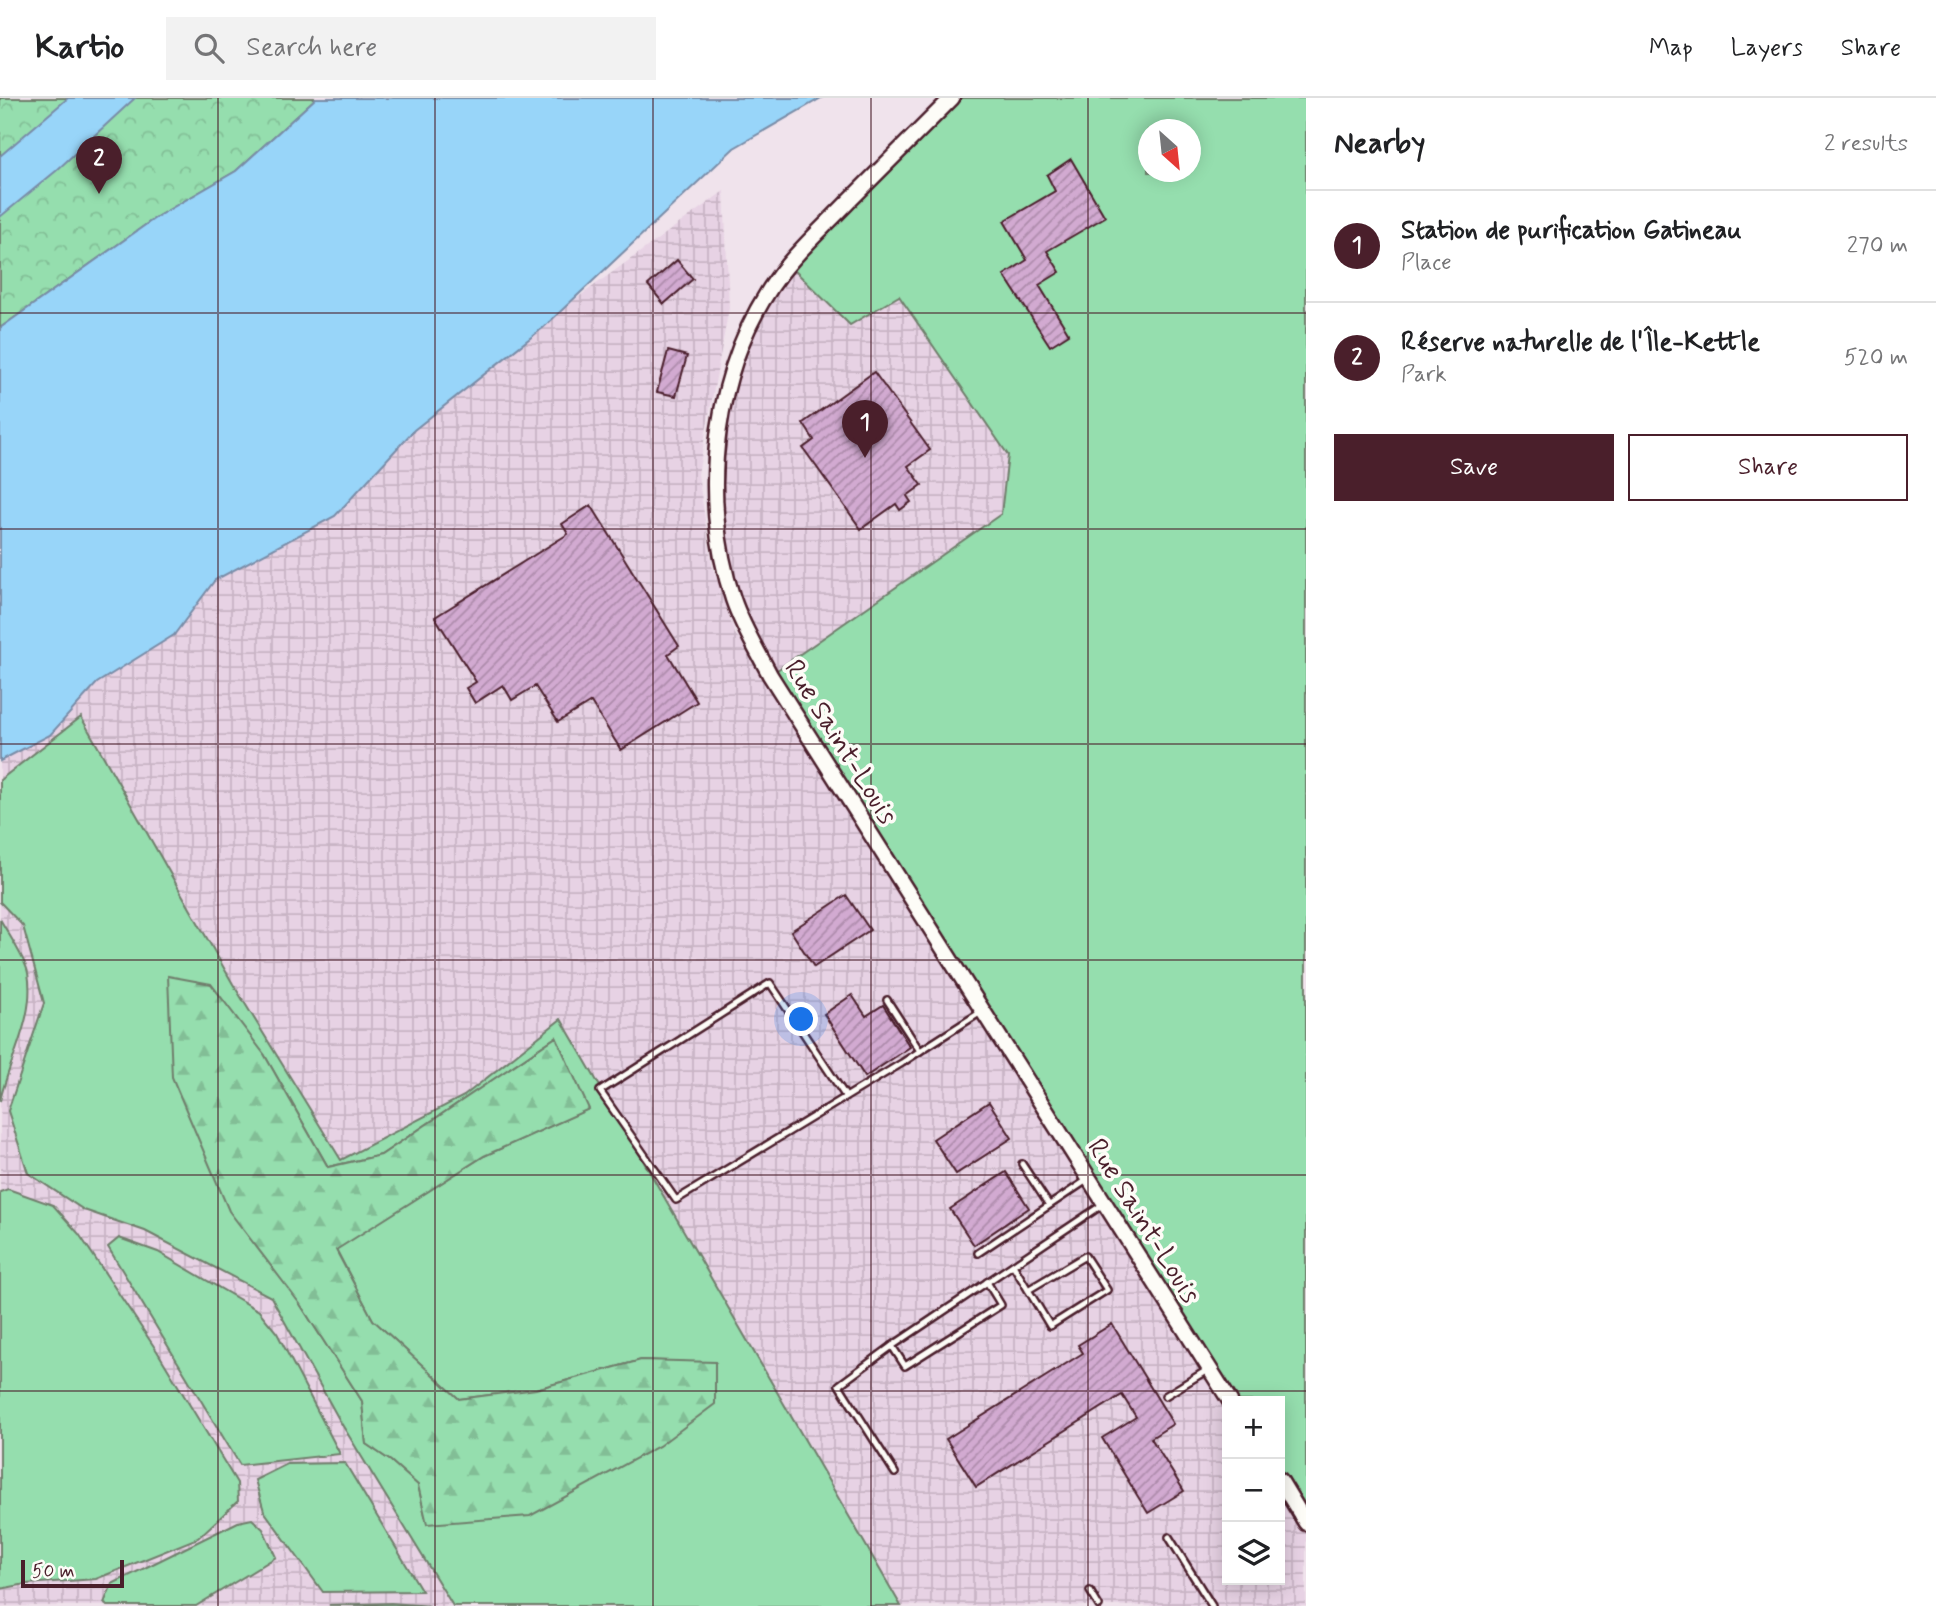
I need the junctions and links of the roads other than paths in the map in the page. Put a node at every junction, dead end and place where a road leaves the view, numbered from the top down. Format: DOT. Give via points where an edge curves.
graph roads {
  1 [pos="952,98"];
  2 [pos="887,1000"];
  3 [pos="984,1010"];
  4 [pos="920,1051"];
  5 [pos="846,1097"];
  6 [pos="1022,1164"];
  7 [pos="1090,1178"];
  8 [pos="1105,1203"];
  9 [pos="1049,1205"];
  10 [pos="978,1253"];
  11 [pos="1013,1265"];
  12 [pos="987,1282"];
  13 [pos="1028,1290"];
  14 [pos="892,1346"];
  15 [pos="1209,1369"];
  16 [pos="1165,1396"];
  17 [pos="1227,1396"];
  18 [pos="895,1473"];
  19 [pos="1285,1488"];
  20 [pos="1306,1523"];
  21 [pos="1170,1537"];
  22 [pos="1090,1591"];
  23 [pos="1099,1606"];
  24 [pos="1212,1606"];
  1 -- 3 [label="street, Rue Saint-Louis" via="804,246 771,287 746,335 727,388 717,435 715,488 725,569 752,641"];
  2 -- 4 [label="lane"];
  3 -- 4 [label="lane"];
  3 -- 7 [label="street, Rue Saint-Louis"];
  4 -- 5 [label="lane"];
  5 -- 5 [label="lane" via="676,1200 600,1091 770,983"];
  6 -- 9 [label="lane"];
  7 -- 8 [label="street, Rue Saint-Louis"];
  7 -- 9 [label="lane"];
  8 -- 11 [label="lane"];
  8 -- 15 [label="street, Rue Saint-Louis"];
  9 -- 10 [label="lane"];
  11 -- 12 [label="lane"];
  11 -- 13 [label="lane"];
  12 -- 14 [label="lane"];
  12 -- 14 [label="lane" via="1001,1305 905,1366"];
  13 -- 13 [label="lane" via="1050,1326 1107,1290 1085,1256"];
  14 -- 18 [label="lane" via="839,1385"];
  15 -- 16 [label="lane"];
  15 -- 17 [label="street, Rue Saint-Louis"];
  19 -- 20 [label="street"];
  21 -- 24 [label="lane"];
  22 -- 23 [label="lane"];
}
